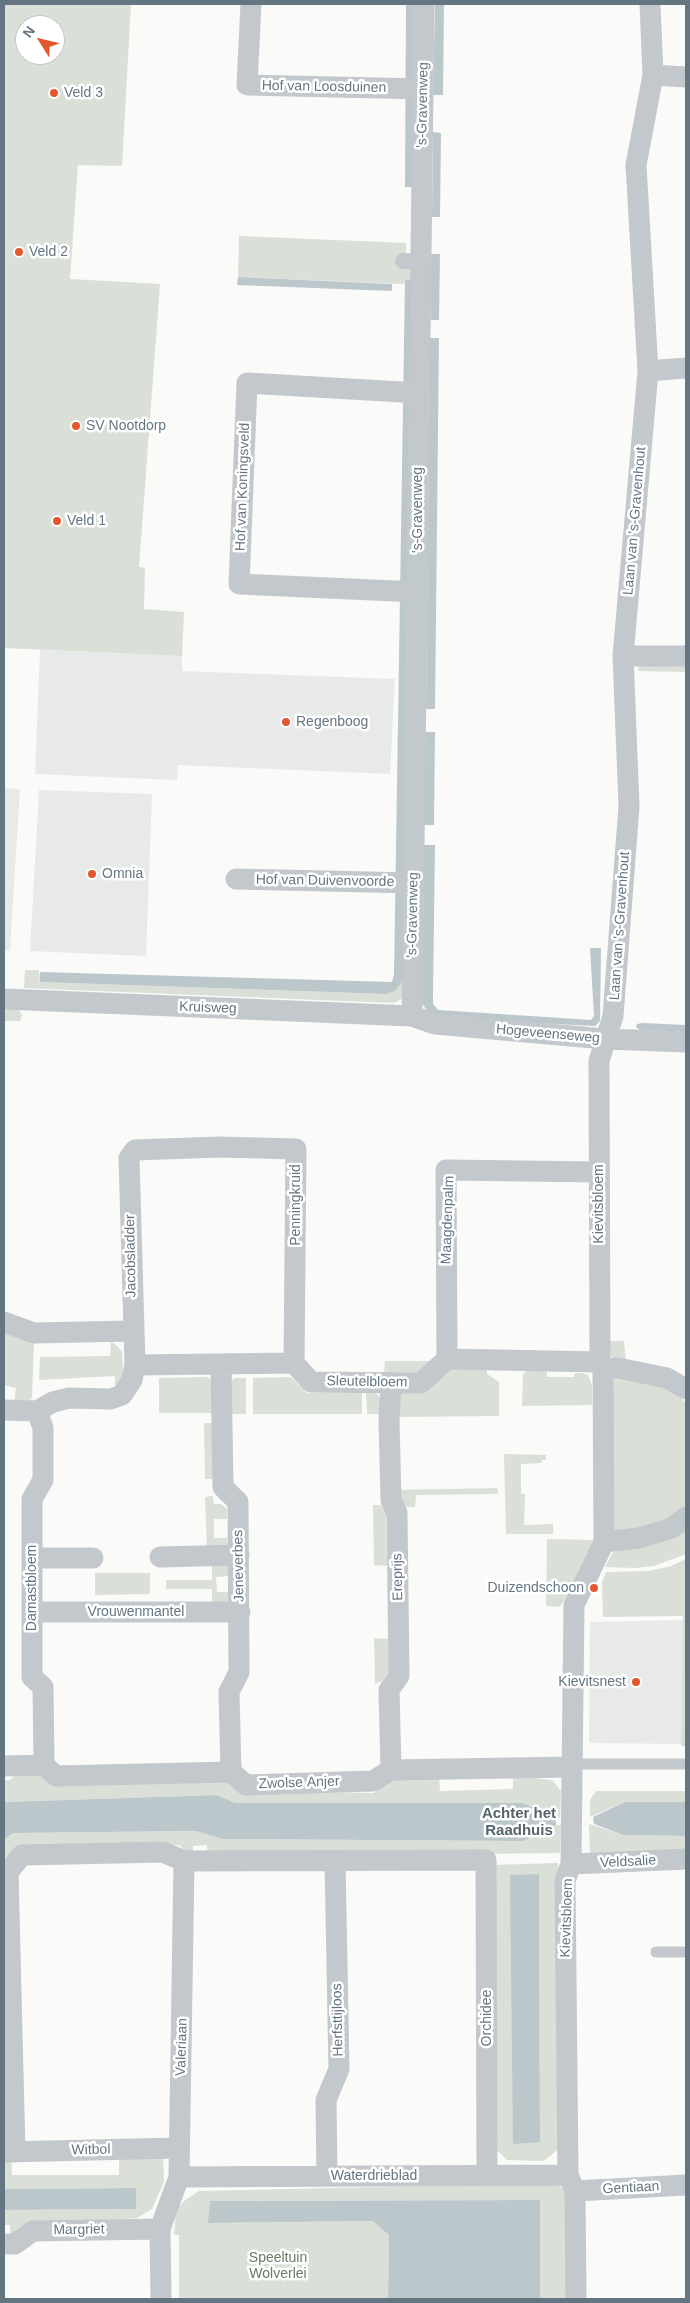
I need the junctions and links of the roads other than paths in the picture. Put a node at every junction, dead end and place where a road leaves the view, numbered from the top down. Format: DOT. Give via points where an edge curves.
graph roads {
  1 [pos="251,4"];
  2 [pos="424,4"];
  3 [pos="650,4"];
  4 [pos="653,75"];
  5 [pos="686,77"];
  6 [pos="414,89"];
  7 [pos="686,368"];
  8 [pos="648,372"];
  9 [pos="410,393"];
  10 [pos="408,592"];
  11 [pos="623,656"];
  12 [pos="686,656"];
  13 [pos="236,879"];
  14 [pos="414,883"];
  15 [pos="4,999"];
  16 [pos="412,1016"];
  17 [pos="605,1039"];
  18 [pos="686,1042"];
  19 [pos="135,1150"];
  20 [pos="598,1172"];
  21 [pos="4,1322"];
  22 [pos="132,1331"];
  23 [pos="447,1359"];
  24 [pos="294,1363"];
  25 [pos="221,1364"];
  26 [pos="135,1365"];
  27 [pos="601,1365"];
  28 [pos="391,1382"];
  29 [pos="686,1389"];
  30 [pos="4,1410"];
  31 [pos="37,1411"];
  32 [pos="686,1517"];
  33 [pos="604,1542"];
  34 [pos="238,1555"];
  35 [pos="160,1556"];
  36 [pos="32,1558"];
  37 [pos="93,1558"];
  38 [pos="32,1612"];
  39 [pos="240,1612"];
  40 [pos="686,1764"];
  41 [pos="44,1765"];
  42 [pos="4,1766"];
  43 [pos="570,1766"];
  44 [pos="391,1770"];
  45 [pos="231,1772"];
  46 [pos="686,1859"];
  47 [pos="184,1862"];
  48 [pos="335,1862"];
  49 [pos="571,1864"];
  50 [pos="6,1872"];
  51 [pos="656,1952"];
  52 [pos="686,1952"];
  53 [pos="178,2148"];
  54 [pos="9,2152"];
  55 [pos="327,2176"];
  56 [pos="488,2176"];
  57 [pos="179,2177"];
  58 [pos="572,2183"];
  59 [pos="686,2185"];
  60 [pos="160,2229"];
  61 [pos="4,2244"];
  62 [pos="161,2299"];
  63 [pos="576,2299"];
  1 -- 6 [label="street, Hof van Loosduinen" via="247,85"];
  2 -- 6 [label="street, 's-Gravenweg"];
  3 -- 4 [label="street, Laan van 's-Gravenhout"];
  4 -- 5 [label="street"];
  4 -- 8 [label="street, Laan van 's-Gravenhout" via="636,165"];
  6 -- 9 [label="street, 's-Gravenweg"];
  7 -- 8 [label="street"];
  8 -- 11 [label="street, Laan van 's-Gravenhout"];
  9 -- 10 [label="street, 's-Gravenweg"];
  9 -- 10 [label="street, Hof van Koningsveld" via="247,383 239,584"];
  10 -- 14 [label="street, 's-Gravenweg"];
  11 -- 12 [label="street"];
  11 -- 17 [label="street, Laan van 's-Gravenhout" via="629,806 613,1016"];
  13 -- 14 [label="street, Hof van Duivenvoorde"];
  14 -- 16 [label="street, 's-Gravenweg"];
  15 -- 16 [label="street, Kruisweg"];
  16 -- 17 [label="street, Hogeveenseweg" via="436,1024"];
  17 -- 18 [label="street, Hogeveenseweg"];
  17 -- 20 [label="street, Kievitsbloem" via="599,1061"];
  19 -- 22 [label="street, Jacobsladder" via="129,1158"];
  19 -- 24 [label="street, Penningkruid" via="296,1149"];
  20 -- 23 [label="street, Maagdenpalm" via="446,1170"];
  20 -- 27 [label="street, Kievitsbloem"];
  21 -- 22 [label="street" via="34,1334"];
  22 -- 26 [label="street, Jacobsladder"];
  23 -- 27 [label="street"];
  23 -- 28 [label="street, Sleutelbloem" via="421,1383"];
  24 -- 25 [label="street"];
  24 -- 28 [label="street, Sleutelbloem" via="311,1382"];
  25 -- 26 [label="street"];
  25 -- 34 [label="street, Jeneverbes" via="223,1487 238,1502"];
  26 -- 31 [label="street" via="132,1380 122,1395 111,1399 69,1398"];
  27 -- 29 [label="street" via="667,1378"];
  27 -- 33 [label="street, Kievitsbloem"];
  28 -- 44 [label="street, Ereprijs" via="391,1500 397,1513 400,1676 388,1690"];
  30 -- 31 [label="street"];
  31 -- 36 [label="street, Damastbloem" via="42,1428 43,1480 32,1499"];
  32 -- 33 [label="street" via="672,1528 639,1538"];
  33 -- 43 [label="street, Kievitsbloem" via="574,1605"];
  34 -- 35 [label="street"];
  34 -- 39 [label="street, Jeneverbes"];
  36 -- 37 [label="street"];
  36 -- 38 [label="street, Damastbloem"];
  38 -- 39 [label="street, Vrouwenmantel"];
  38 -- 41 [label="street, Damastbloem" via="32,1677 43,1687"];
  39 -- 45 [label="street, Jeneverbes" via="239,1672 230,1692"];
  40 -- 43 [label="lane"];
  41 -- 42 [label="street"];
  41 -- 45 [label="street" via="56,1776"];
  43 -- 44 [label="street, Zwolse Anjer"];
  43 -- 49 [label="street, Kievitsbloem"];
  44 -- 45 [label="street, Zwolse Anjer" via="373,1781 246,1785"];
  46 -- 49 [label="street, Veldsalie"];
  47 -- 48 [label="street"];
  47 -- 50 [label="street" via="163,1852 22,1855"];
  47 -- 53 [label="street, Valeriaan"];
  48 -- 55 [label="street, Herfsttijloos" via="340,2069 326,2100"];
  48 -- 56 [label="street, Orchidee" via="486,1860"];
  49 -- 58 [label="street, Kievitsbloem" via="566,1881"];
  50 -- 54 [label="street"];
  51 -- 52 [label="lane"];
  53 -- 54 [label="street, Witbol"];
  53 -- 57 [label="street, Valeriaan"];
  55 -- 56 [label="street, Waterdrieblad"];
  55 -- 57 [label="street, Waterdrieblad"];
  56 -- 58 [label="street, Waterdrieblad"];
  57 -- 60 [label="street, Valeriaan"];
  58 -- 59 [label="street, Gentiaan"];
  58 -- 63 [label="street, Kievitsbloem"];
  60 -- 61 [label="street, Margriet" via="33,2231 15,2244"];
  60 -- 62 [label="street"];
}
